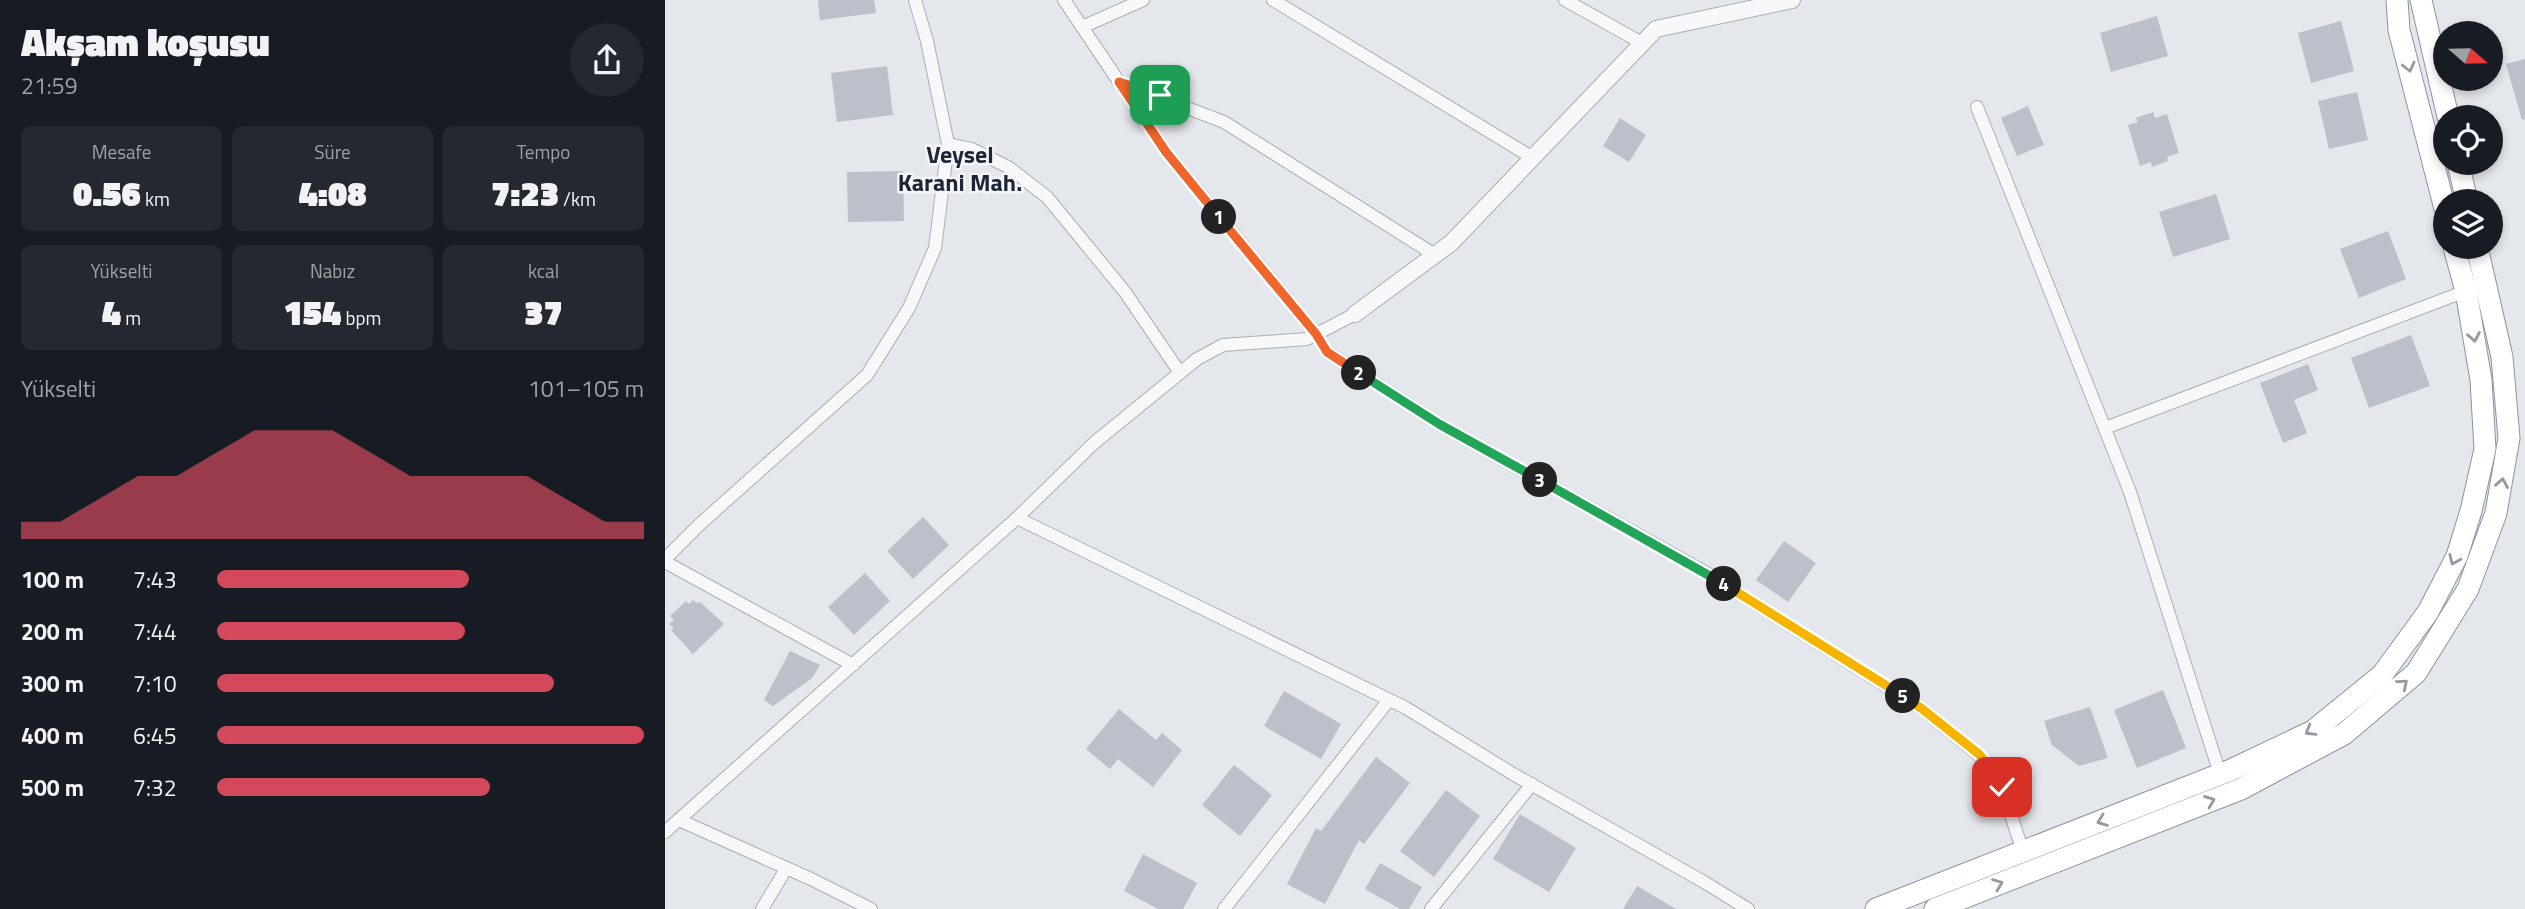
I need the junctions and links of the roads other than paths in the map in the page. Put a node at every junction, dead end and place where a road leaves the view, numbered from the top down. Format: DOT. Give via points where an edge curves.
graph roads {
  1 [pos="915,0"];
  2 [pos="1064,0"];
  3 [pos="1143,0"];
  4 [pos="1273,0"];
  5 [pos="1565,0"];
  6 [pos="1792,0"];
  7 [pos="2397,0"];
  8 [pos="2421,0"];
  9 [pos="1082,27"];
  10 [pos="1642,43"];
  11 [pos="1119,82"];
  12 [pos="2445,105"];
  13 [pos="1977,107"];
  14 [pos="948,144"];
  15 [pos="1533,158"];
  16 [pos="2440,189"];
  17 [pos="1436,255"];
  18 [pos="2457,259"];
  19 [pos="2480,259"];
  20 [pos="2466,291"];
  21 [pos="1355,314"];
  22 [pos="1316,334"];
  23 [pos="1180,373"];
  24 [pos="2105,428"];
  25 [pos="1017,518"];
  26 [pos="665,561"];
  27 [pos="853,665"];
  28 [pos="1389,700"];
  29 [pos="2220,775"];
  30 [pos="1532,785"];
  31 [pos="679,820"];
  32 [pos="665,832"];
  33 [pos="2023,852"];
  34 [pos="786,869"];
  35 [pos="762,909"];
  36 [pos="871,909"];
  37 [pos="1224,909"];
  38 [pos="1431,909"];
  39 [pos="1748,909"];
  40 [pos="1876,909"];
  41 [pos="1935,909"];
  1 -- 14 [label="street"];
  2 -- 9 [label="street"];
  3 -- 9 [label="street"];
  4 -- 15 [label="street"];
  5 -- 10 [label="street"];
  6 -- 10 [label="street" via="1656,29"];
  7 -- 16 [label="highway, one-way" via="2399,30"];
  8 -- 12 [label="highway"];
  9 -- 11 [label="street"];
  10 -- 15 [label="street"];
  11 -- 17 [label="street" via="1224,122"];
  11 -- 22 [label="street" via="1166,152"];
  13 -- 24 [label="street"];
  14 -- 23 [label="street" via="972,149 1008,167 1047,197 1125,292"];
  14 -- 26 [label="street" via="935,248 909,308 867,375 700,524"];
  15 -- 17 [label="street"];
  17 -- 21 [label="street"];
  18 -- 20 [label="highway"];
  41 -- 19 [label="highway, one-way" via="2241,789 2344,734 2416,673 2468,589 2496,513 2509,438 2502,356"];
  20 -- 24 [label="street"];
  20 -- 29 [label="highway, one-way" via="2481,380 2485,449 2471,511 2451,567 2428,612 2382,675 2313,731"];
  21 -- 22 [label="street"];
  22 -- 23 [label="street" via="1307,339 1223,345"];
  22 -- 33 [label="street" via="1327,352 1439,424 1705,572 1921,708 1980,755 1995,776"];
  23 -- 25 [label="street" via="1094,443"];
  24 -- 29 [label="street" via="2130,492"];
  25 -- 27 [label="street"];
  25 -- 28 [label="street"];
  26 -- 27 [label="street"];
  27 -- 31 [label="street"];
  28 -- 30 [label="street"];
  28 -- 37 [label="street"];
  29 -- 33 [label="highway, one-way"];
  30 -- 38 [label="street"];
  30 -- 39 [label="street"];
  31 -- 32 [label="street"];
  31 -- 34 [label="street"];
  33 -- 40 [label="highway"];
  34 -- 35 [label="street"];
  34 -- 36 [label="street"];
}
